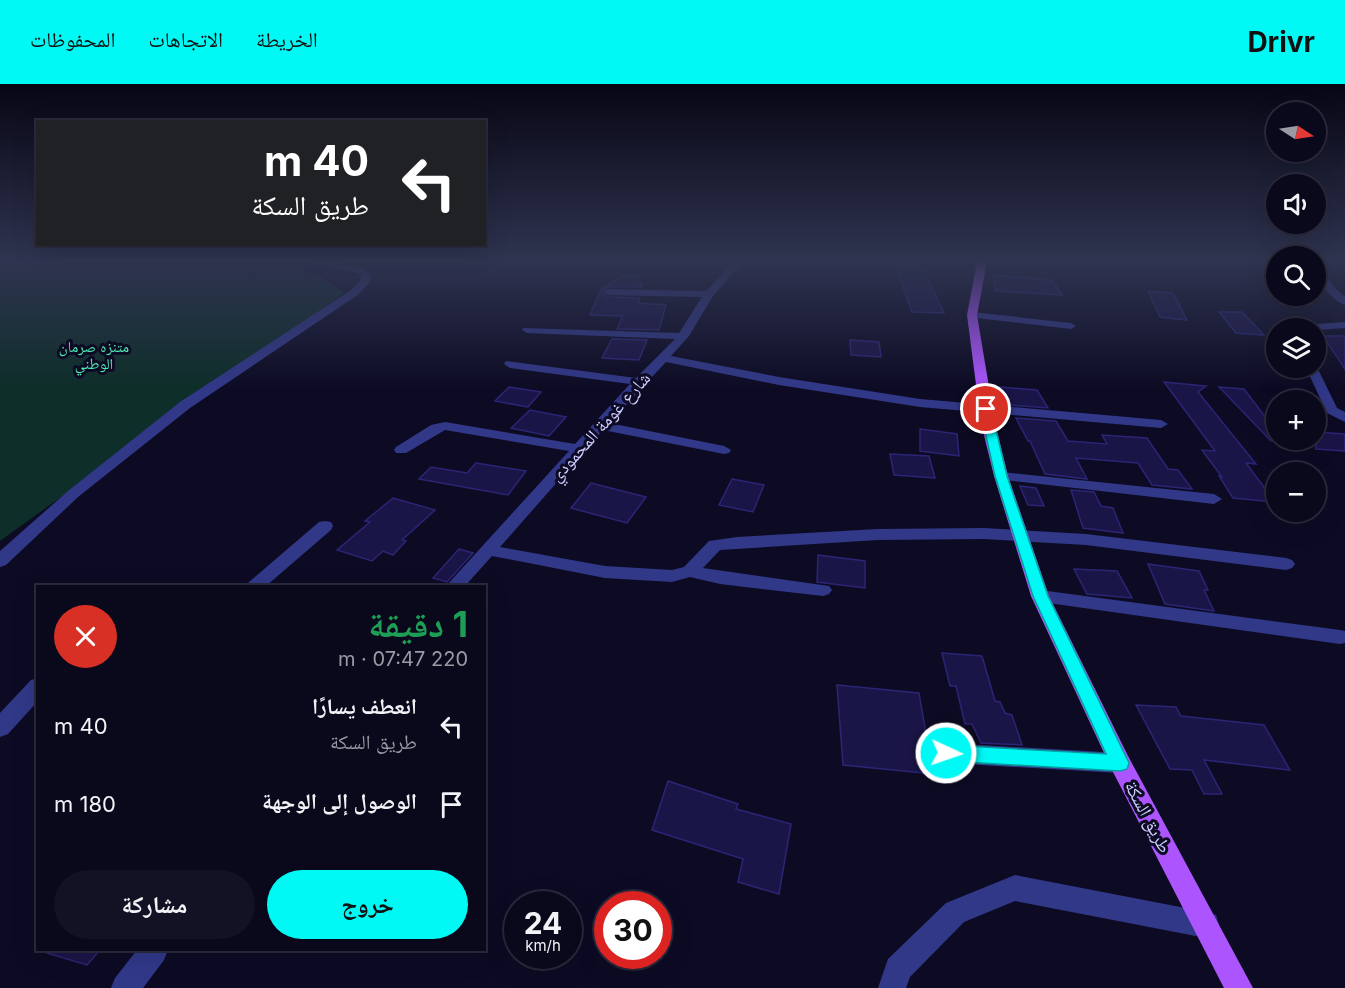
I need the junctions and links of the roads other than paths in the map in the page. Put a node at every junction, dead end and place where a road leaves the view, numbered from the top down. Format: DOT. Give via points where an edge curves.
graph roads {
  1 [pos="337,304"];
  2 [pos="702,304"];
  3 [pos="974,304"];
  4 [pos="972,315"];
  5 [pos="1345,325"];
  6 [pos="1071,326"];
  7 [pos="1326,326"];
  8 [pos="527,330"];
  9 [pos="682,336"];
  10 [pos="663,358"];
  11 [pos="510,364"];
  12 [pos="1317,378"];
  13 [pos="639,382"];
  14 [pos="986,409"];
  15 [pos="1345,418"];
  16 [pos="1161,424"];
  17 [pos="601,426"];
  18 [pos="580,449"];
  19 [pos="401,450"];
  20 [pos="724,450"];
  21 [pos="1001,476"];
  22 [pos="1215,499"];
  23 [pos="325,526"];
  24 [pos="1019,535"];
  25 [pos="488,550"];
  26 [pos="0,561"];
  27 [pos="1286,564"];
  28 [pos="690,571"];
  29 [pos="256,585"];
  30 [pos="456,585"];
  31 [pos="823,590"];
  32 [pos="1040,596"];
  33 [pos="1340,637"];
  34 [pos="36,688"];
  35 [pos="0,728"];
  36 [pos="946,753"];
  37 [pos="1120,763"];
  38 [pos="1206,925"];
  39 [pos="153,951"];
  40 [pos="125,988"];
  41 [pos="892,988"];
  42 [pos="1239,988"];
  1 -- 26 [label="street" via="185,405 73,494"];
  2 -- 9 [label="street, شارع غومة المحمودي"];
  3 -- 4 [label="main road, طريق السكة"];
  4 -- 6 [label="street"];
  4 -- 14 [label="main road, طريق السكة"];
  5 -- 7 [label="street"];
  8 -- 9 [label="street"];
  9 -- 10 [label="street, شارع غومة المحمودي"];
  10 -- 13 [label="street, شارع غومة المحمودي"];
  10 -- 14 [label="street" via="779,381"];
  11 -- 13 [label="street"];
  12 -- 15 [label="street" via="1332,410"];
  13 -- 17 [label="street, شارع غومة المحمودي"];
  14 -- 16 [label="street"];
  14 -- 21 [label="main road, طريق السكة"];
  17 -- 18 [label="street, شارع غومة المحمودي"];
  17 -- 20 [label="street"];
  18 -- 19 [label="street" via="445,426"];
  18 -- 25 [label="street, شارع غومة المحمودي"];
  21 -- 22 [label="street"];
  21 -- 24 [label="main road, طريق السكة"];
  23 -- 29 [label="street"];
  24 -- 27 [label="street"];
  24 -- 28 [label="street" via="910,533 737,542 715,545"];
  24 -- 32 [label="main road, طريق السكة"];
  25 -- 28 [label="street" via="605,572 672,576"];
  25 -- 30 [label="street, شارع غومة المحمودي"];
  28 -- 31 [label="street"];
  32 -- 33 [label="street"];
  32 -- 37 [label="main road, طريق السكة"];
  34 -- 35 [label="street"];
  36 -- 37 [label="street"];
  37 -- 38 [label="main road, طريق السكة"];
  38 -- 41 [label="street" via="1015,888 955,912 897,969"];
  38 -- 42 [label="main road, طريق السكة"];
  39 -- 40 [label="street"];
}
